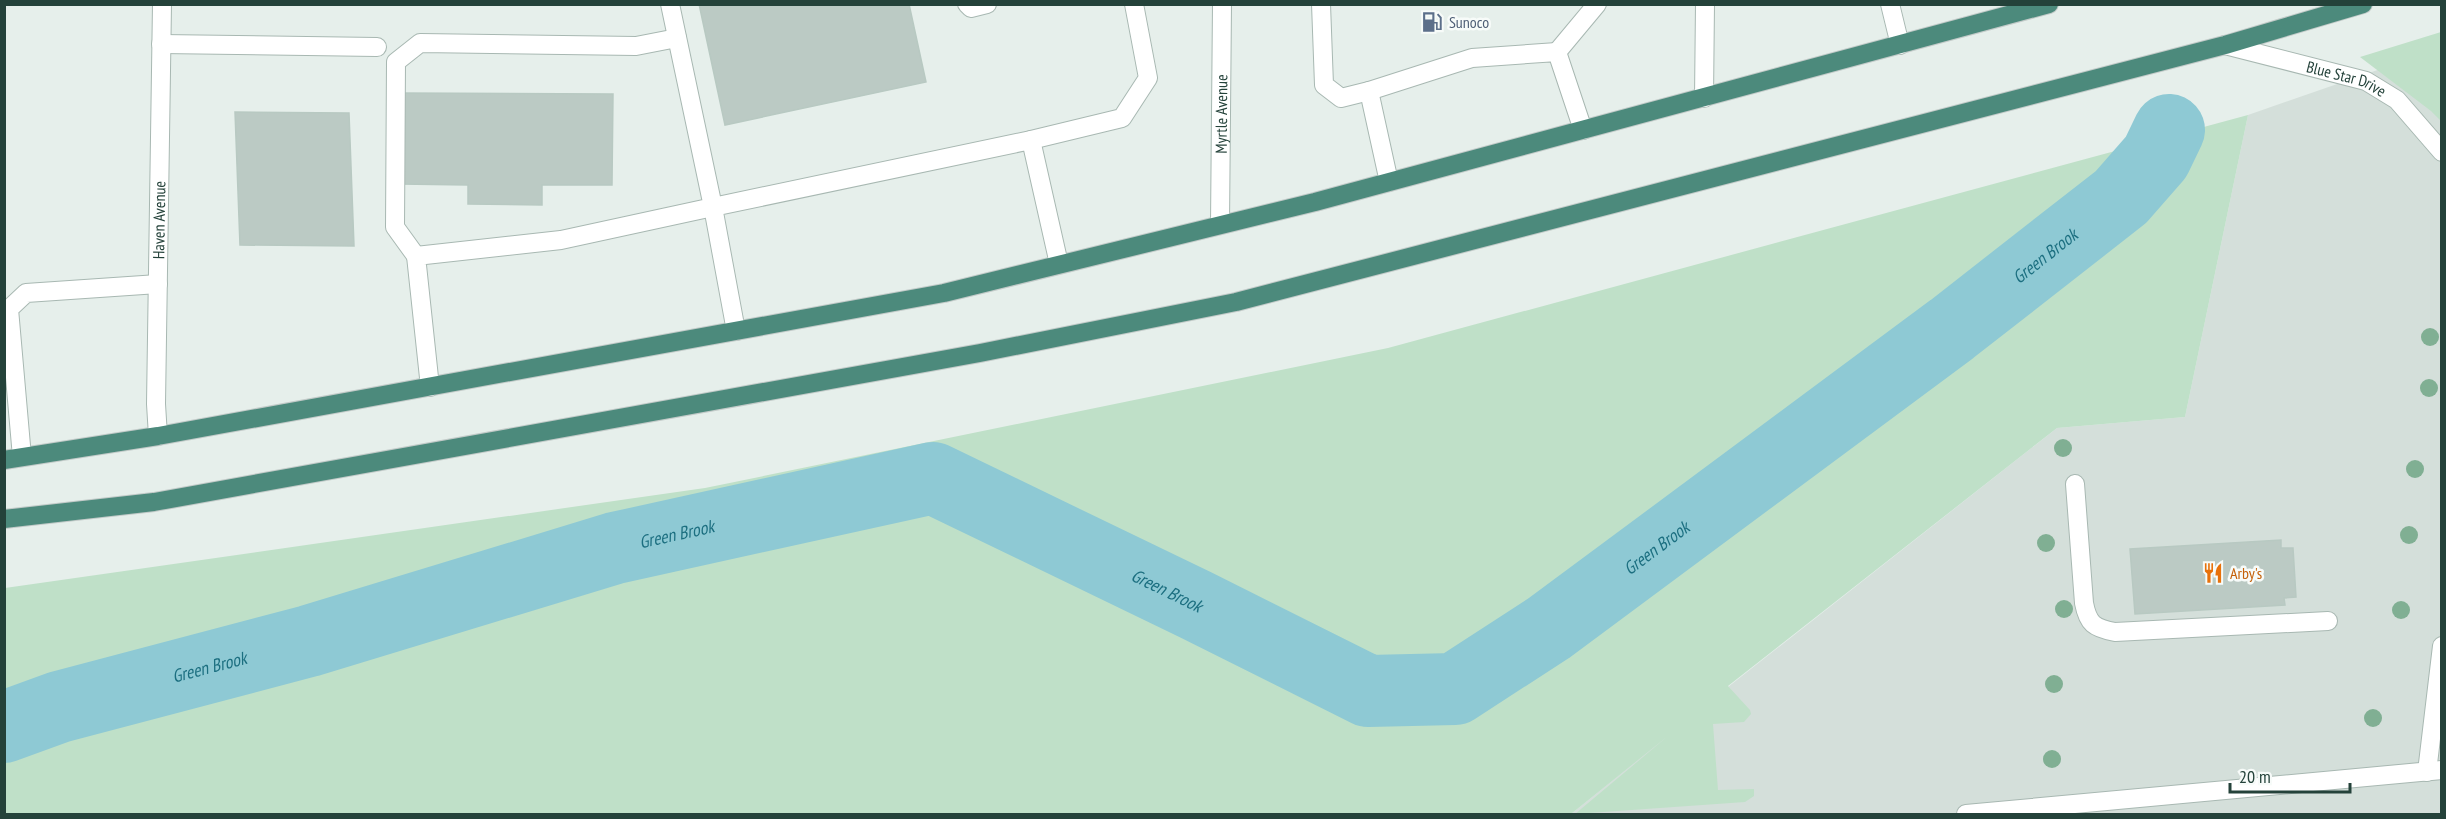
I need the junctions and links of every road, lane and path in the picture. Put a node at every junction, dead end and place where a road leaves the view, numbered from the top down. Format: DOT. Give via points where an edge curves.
graph roads {
  1 [pos="162,4"];
  2 [pos="670,4"];
  3 [pos="967,4"];
  4 [pos="987,4"];
  5 [pos="1134,4"];
  6 [pos="1222,4"];
  7 [pos="1321,4"];
  8 [pos="1597,4"];
  9 [pos="1705,4"];
  10 [pos="1890,4"];
  11 [pos="2049,4"];
  12 [pos="2363,4"];
  13 [pos="677,38"];
  14 [pos="162,44"];
  15 [pos="1900,45"];
  16 [pos="2225,45"];
  17 [pos="377,47"];
  18 [pos="1557,52"];
  19 [pos="1369,91"];
  20 [pos="1704,98"];
  21 [pos="1583,130"];
  22 [pos="1030,140"];
  23 [pos="2442,152"];
  24 [pos="1389,182"];
  25 [pos="713,207"];
  26 [pos="1220,224"];
  27 [pos="416,256"];
  28 [pos="1059,264"];
  29 [pos="158,284"];
  30 [pos="736,331"];
  31 [pos="430,387"];
  32 [pos="158,436"];
  33 [pos="13,458"];
  34 [pos="2075,484"];
  35 [pos="4,519"];
  36 [pos="2328,621"];
  37 [pos="2442,646"];
  38 [pos="2434,771"];
  39 [pos="1966,814"];
  1 -- 14 [label="street, Haven Avenue"];
  2 -- 13 [label="street"];
  3 -- 4 [label="street" via="970,8"];
  5 -- 22 [label="street" via="1148,78 1122,118"];
  6 -- 26 [label="street, Myrtle Avenue"];
  7 -- 19 [label="street" via="1324,85 1341,98"];
  8 -- 18 [label="street"];
  9 -- 20 [label="street"];
  10 -- 15 [label="street"];
  11 -- 15 [label="highway"];
  12 -- 16 [label="highway"];
  13 -- 25 [label="street"];
  13 -- 27 [label="street" via="636,46 420,43 396,62 395,227"];
  14 -- 17 [label="street"];
  14 -- 29 [label="street, Haven Avenue"];
  15 -- 20 [label="highway"];
  16 -- 23 [label="street, Blue Star Drive" via="2366,81 2397,100"];
  16 -- 35 [label="highway" via="1236,302 980,353 154,502"];
  18 -- 19 [label="street" via="1472,58"];
  18 -- 21 [label="street"];
  19 -- 24 [label="street"];
  20 -- 21 [label="highway"];
  21 -- 24 [label="highway"];
  22 -- 25 [label="street"];
  22 -- 28 [label="street"];
  24 -- 26 [label="highway"];
  25 -- 27 [label="street" via="561,240"];
  25 -- 30 [label="street"];
  26 -- 28 [label="highway"];
  27 -- 31 [label="street"];
  28 -- 30 [label="highway" via="944,293"];
  29 -- 32 [label="street, Haven Avenue"];
  29 -- 33 [label="street" via="26,293 9,309"];
  30 -- 31 [label="highway"];
  31 -- 32 [label="highway"];
  32 -- 33 [label="highway"];
  34 -- 36 [label="street" via="2084,603 2093,625 2115,632"];
  37 -- 38 [label="street"];
  38 -- 39 [label="street"];
}
